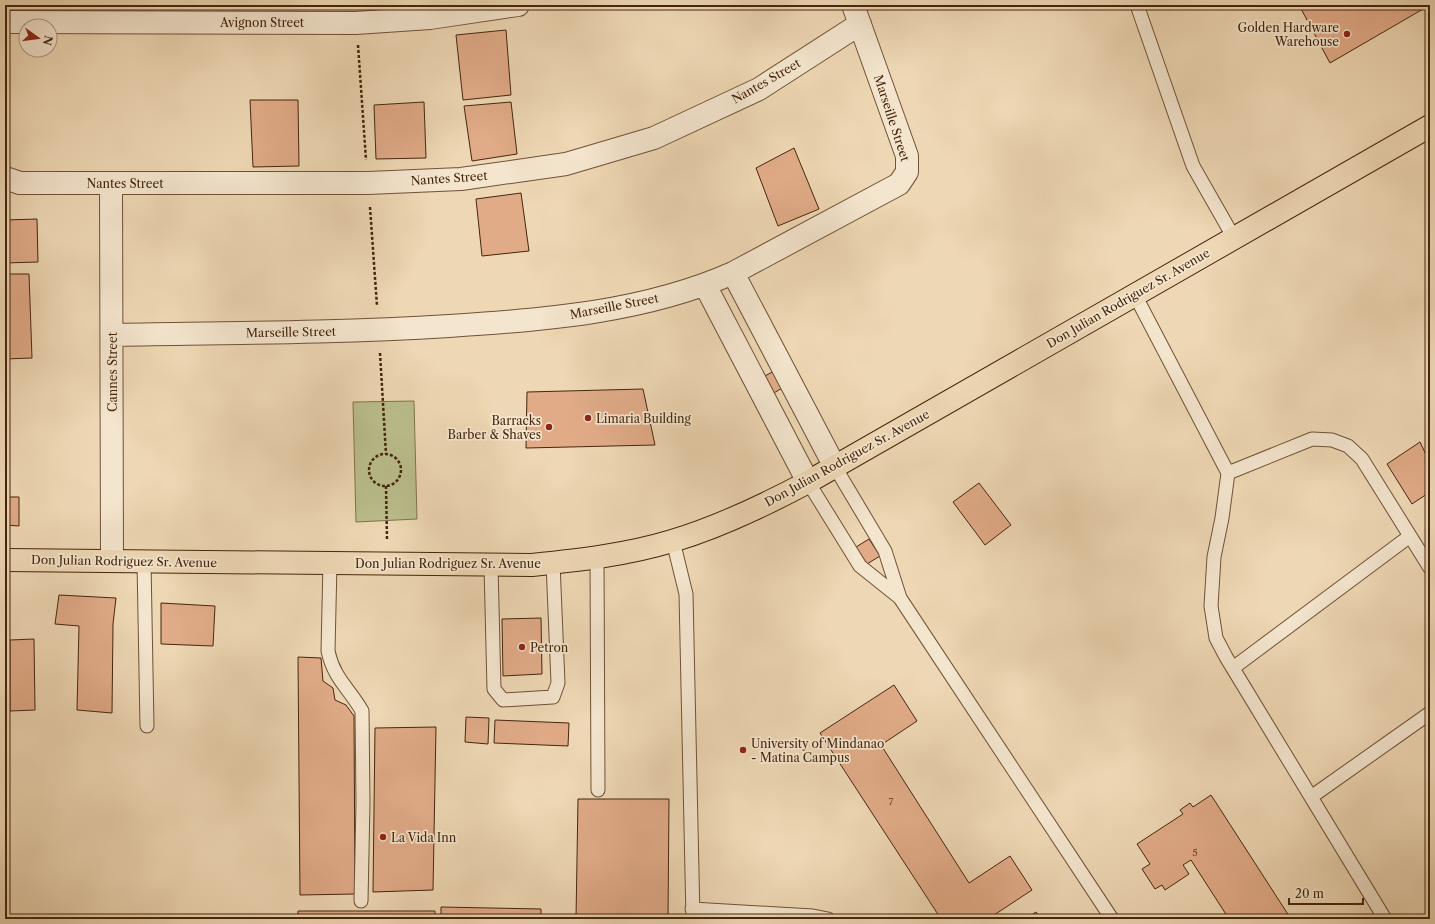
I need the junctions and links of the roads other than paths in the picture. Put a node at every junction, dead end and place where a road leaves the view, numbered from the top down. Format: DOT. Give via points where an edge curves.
graph roads {
  1 [pos="518,5"];
  2 [pos="1137,5"];
  3 [pos="856,15"];
  4 [pos="5,22"];
  5 [pos="1430,126"];
  6 [pos="5,178"];
  7 [pos="111,183"];
  8 [pos="1234,238"];
  9 [pos="733,272"];
  10 [pos="705,285"];
  11 [pos="1135,295"];
  12 [pos="112,335"];
  13 [pos="835,467"];
  14 [pos="1228,473"];
  15 [pos="808,482"];
  16 [pos="1410,536"];
  17 [pos="673,541"];
  18 [pos="598,558"];
  19 [pos="5,560"];
  20 [pos="112,561"];
  21 [pos="144,562"];
  22 [pos="330,563"];
  23 [pos="553,563"];
  24 [pos="491,565"];
  25 [pos="1430,568"];
  26 [pos="900,598"];
  27 [pos="1233,668"];
  28 [pos="1430,713"];
  29 [pos="147,726"];
  30 [pos="598,790"];
  31 [pos="1311,796"];
  32 [pos="361,900"];
  33 [pos="693,914"];
  34 [pos="828,919"];
  35 [pos="1112,919"];
  36 [pos="1385,919"];
  1 -- 4 [label="street, Avignon Street" via="430,18 356,23"];
  2 -- 8 [label="lane" via="1193,166"];
  3 -- 7 [label="street, Nantes Street" via="759,88 654,138 566,164 461,179 368,183"];
  3 -- 9 [label="street, Marseille Street" via="907,156 907,172 899,184"];
  5 -- 8 [label="main road, Don Julian Rodriguez Sr. Avenue"];
  6 -- 7 [label="street, Nantes Street" via="20,183"];
  7 -- 12 [label="street, Cannes Street"];
  8 -- 11 [label="main road, Don Julian Rodriguez Sr. Avenue"];
  9 -- 10 [label="street, Marseille Street"];
  9 -- 13 [label="street"];
  10 -- 12 [label="street, Marseille Street" via="596,311 534,321 379,330"];
  10 -- 15 [label="street"];
  11 -- 13 [label="main road, Don Julian Rodriguez Sr. Avenue"];
  11 -- 14 [label="lane"];
  12 -- 20 [label="street, Cannes Street"];
  13 -- 15 [label="main road, Don Julian Rodriguez Sr. Avenue"];
  13 -- 26 [label="lane" via="885,551"];
  14 -- 16 [label="lane" via="1312,439 1332,440 1348,446 1362,459"];
  14 -- 27 [label="lane" via="1214,557 1211,606 1216,638"];
  15 -- 17 [label="main road, Don Julian Rodriguez Sr. Avenue" via="774,500"];
  15 -- 26 [label="lane" via="860,566"];
  16 -- 25 [label="lane"];
  16 -- 27 [label="lane"];
  17 -- 18 [label="main road, Don Julian Rodriguez Sr. Avenue"];
  17 -- 33 [label="lane" via="686,594"];
  18 -- 23 [label="main road, Don Julian Rodriguez Sr. Avenue"];
  18 -- 30 [label="lane"];
  19 -- 20 [label="main road, Don Julian Rodriguez Sr. Avenue"];
  20 -- 21 [label="main road, Don Julian Rodriguez Sr. Avenue"];
  21 -- 22 [label="main road, Don Julian Rodriguez Sr. Avenue"];
  21 -- 29 [label="lane"];
  22 -- 24 [label="main road, Don Julian Rodriguez Sr. Avenue"];
  22 -- 32 [label="lane" via="328,652 331,665 342,686 355,698 362,711"];
  23 -- 24 [label="main road, Don Julian Rodriguez Sr. Avenue"];
  23 -- 24 [label="lane" via="558,683 553,697 503,700 494,689"];
  26 -- 35 [label="lane"];
  27 -- 31 [label="lane"];
  28 -- 31 [label="lane"];
  31 -- 36 [label="lane"];
  33 -- 34 [label="lane" via="813,916"];
}
